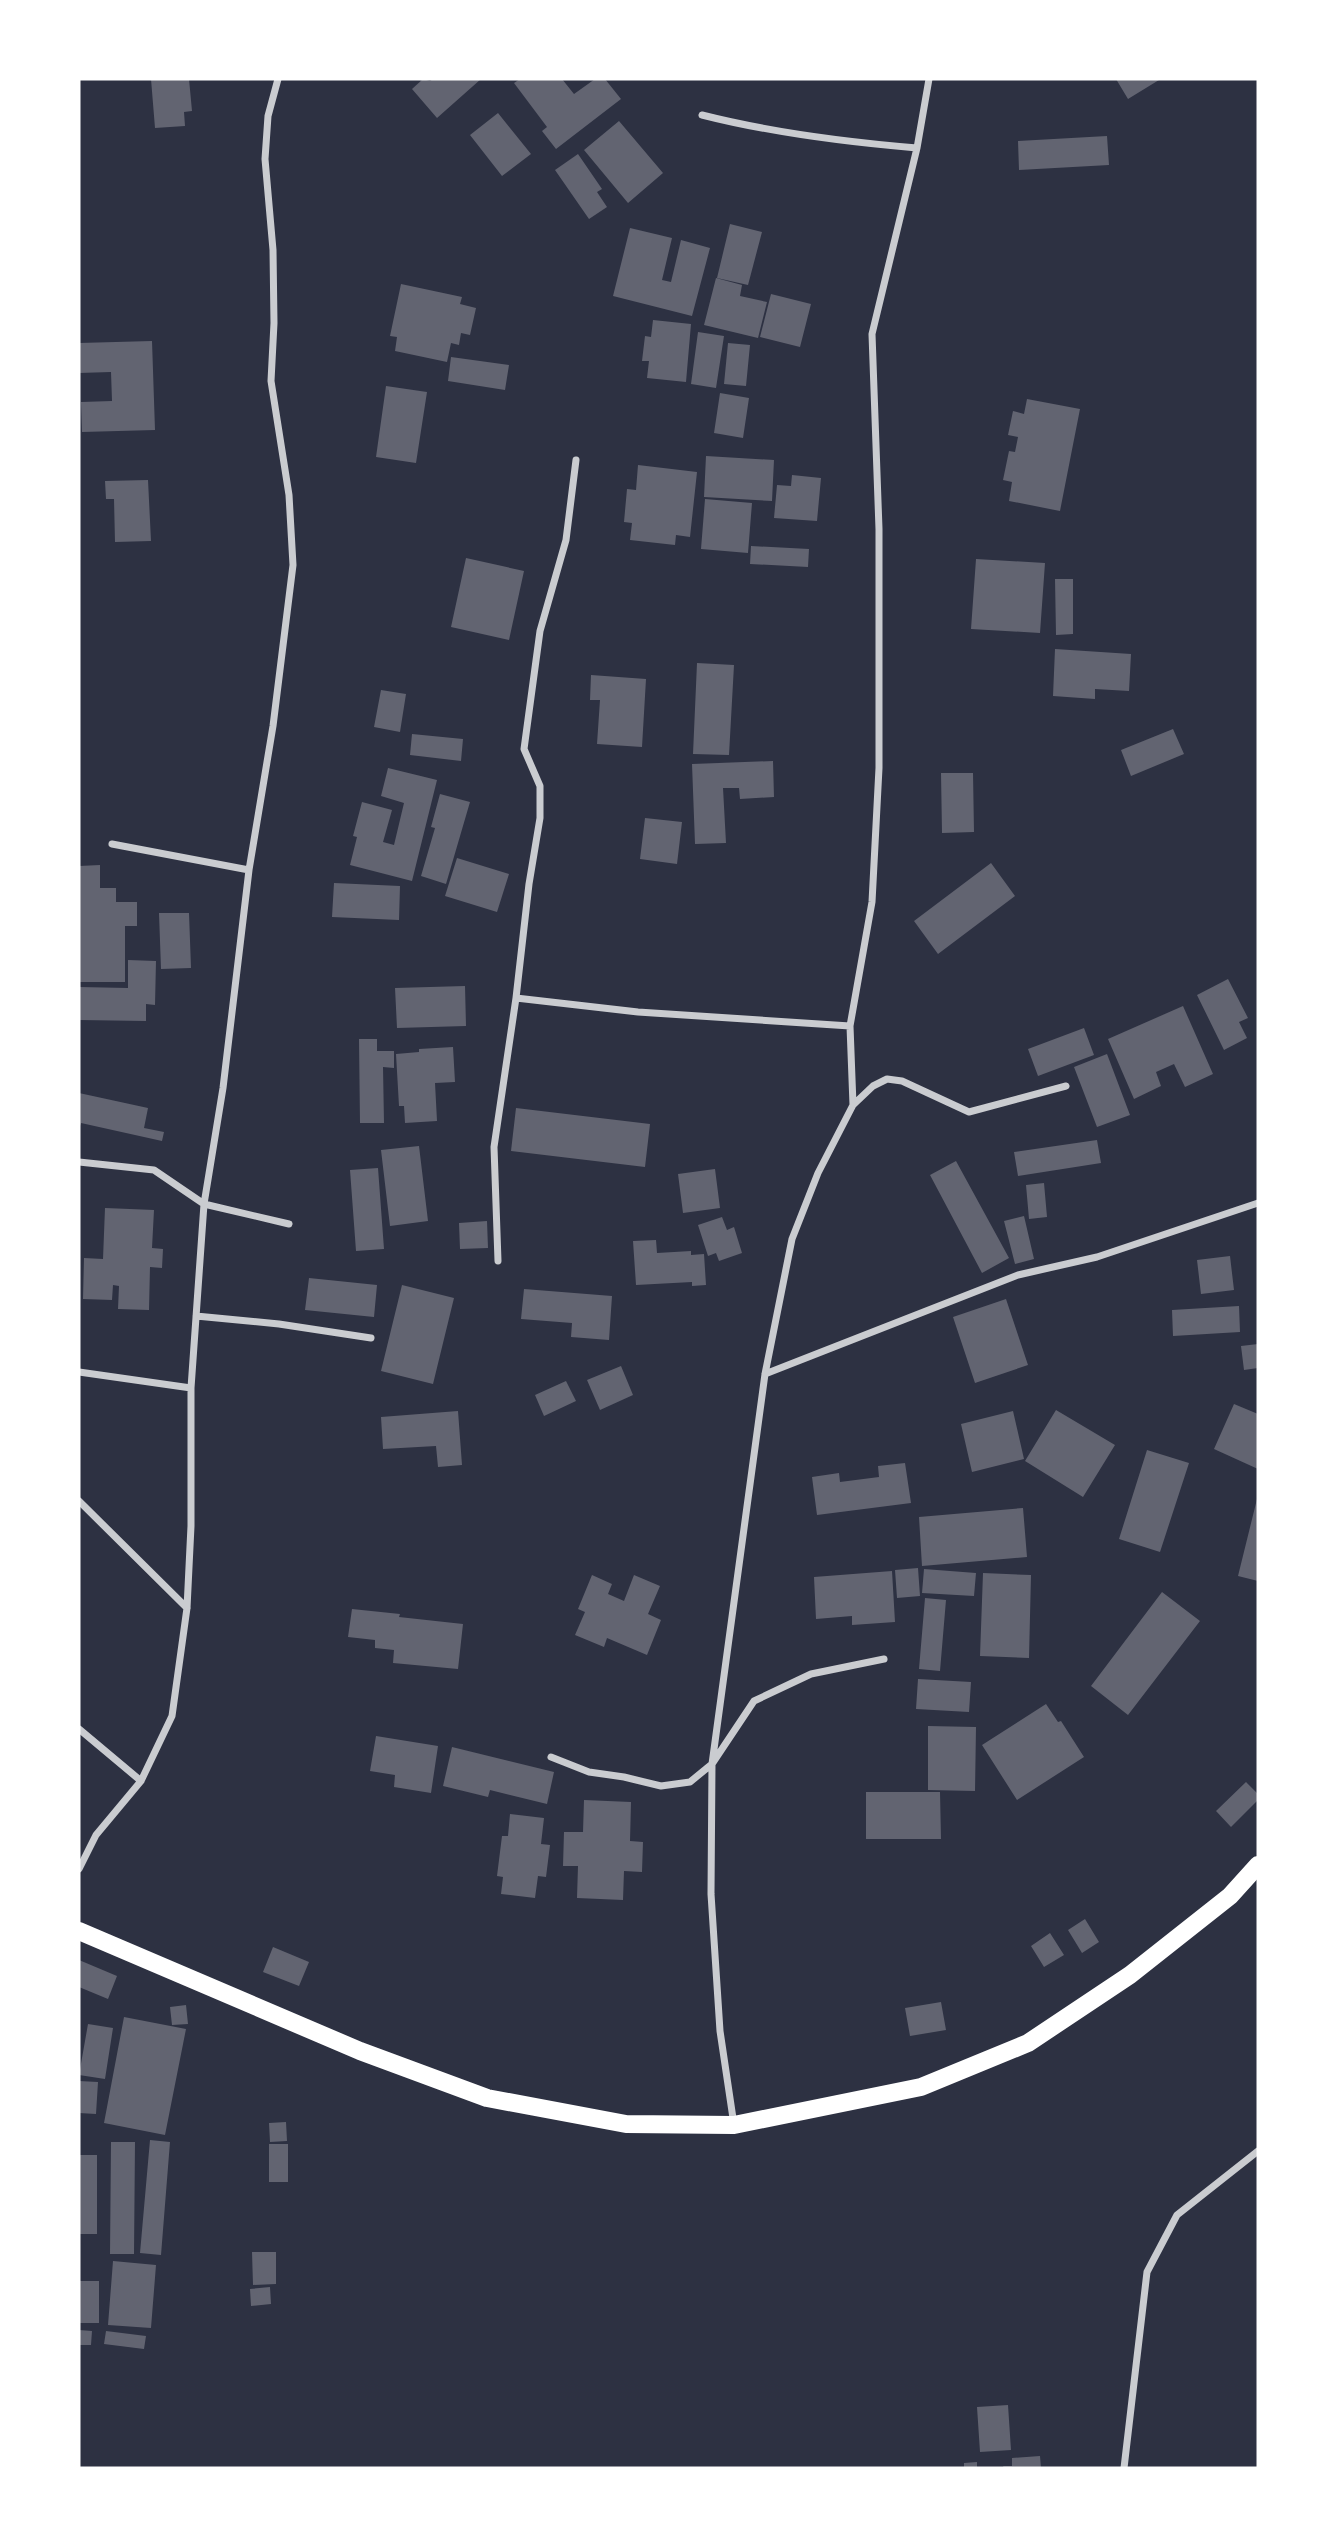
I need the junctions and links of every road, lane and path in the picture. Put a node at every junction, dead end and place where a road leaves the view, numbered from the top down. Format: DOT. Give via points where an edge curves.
graph roads {
  1 [pos="278,79"];
  2 [pos="929,79"];
  3 [pos="702,115"];
  4 [pos="917,148"];
  5 [pos="576,460"];
  6 [pos="112,844"];
  7 [pos="249,870"];
  8 [pos="516,998"];
  9 [pos="850,1026"];
  10 [pos="1066,1086"];
  11 [pos="853,1105"];
  12 [pos="79,1162"];
  13 [pos="1258,1203"];
  14 [pos="204,1204"];
  15 [pos="289,1224"];
  16 [pos="498,1261"];
  17 [pos="196,1316"];
  18 [pos="371,1338"];
  19 [pos="79,1372"];
  20 [pos="765,1374"];
  21 [pos="191,1388"];
  22 [pos="79,1501"];
  23 [pos="187,1608"];
  24 [pos="884,1660"];
  25 [pos="79,1729"];
  26 [pos="551,1757"];
  27 [pos="712,1765"];
  28 [pos="141,1781"];
  29 [pos="1258,1865"];
  30 [pos="79,1869"];
  31 [pos="79,1931"];
  32 [pos="734,2125"];
  33 [pos="1258,2151"];
  34 [pos="1124,2468"];
  1 -- 7 [label="street" via="268,116 265,159 273,250 271,381 289,495 293,565"];
  2 -- 4 [label="street"];
  3 -- 4 [label="street" via="842,142"];
  4 -- 9 [label="street" via="872,334 879,529 878,768 872,902"];
  5 -- 8 [label="street" via="566,540 540,631 524,748 540,786 540,818"];
  6 -- 7 [label="street"];
  7 -- 14 [label="street"];
  8 -- 9 [label="street" via="638,1012"];
  8 -- 16 [label="street" via="494,1147"];
  9 -- 11 [label="street"];
  10 -- 11 [label="street" via="969,1112 902,1081 887,1079"];
  11 -- 20 [label="street" via="818,1173 792,1239"];
  12 -- 14 [label="street" via="154,1170"];
  13 -- 20 [label="street" via="1097,1257 1018,1275"];
  14 -- 15 [label="street"];
  14 -- 17 [label="street"];
  17 -- 18 [label="street"];
  17 -- 21 [label="street"];
  19 -- 21 [label="street"];
  20 -- 27 [label="street"];
  21 -- 23 [label="street"];
  22 -- 23 [label="street"];
  23 -- 28 [label="street" via="172,1716"];
  24 -- 27 [label="street" via="811,1674 754,1702"];
  25 -- 28 [label="street"];
  26 -- 27 [label="street" via="589,1772 661,1786 690,1782"];
  27 -- 32 [label="street" via="711,1894 720,2031"];
  28 -- 30 [label="street" via="96,1835"];
  29 -- 32 [label="main road" via="1230,1896 1130,1975 1028,2043 921,2087"];
  31 -- 32 [label="main road" via="360,2051 487,2098 626,2124"];
  33 -- 34 [label="street" via="1177,2215 1147,2272"];
}
